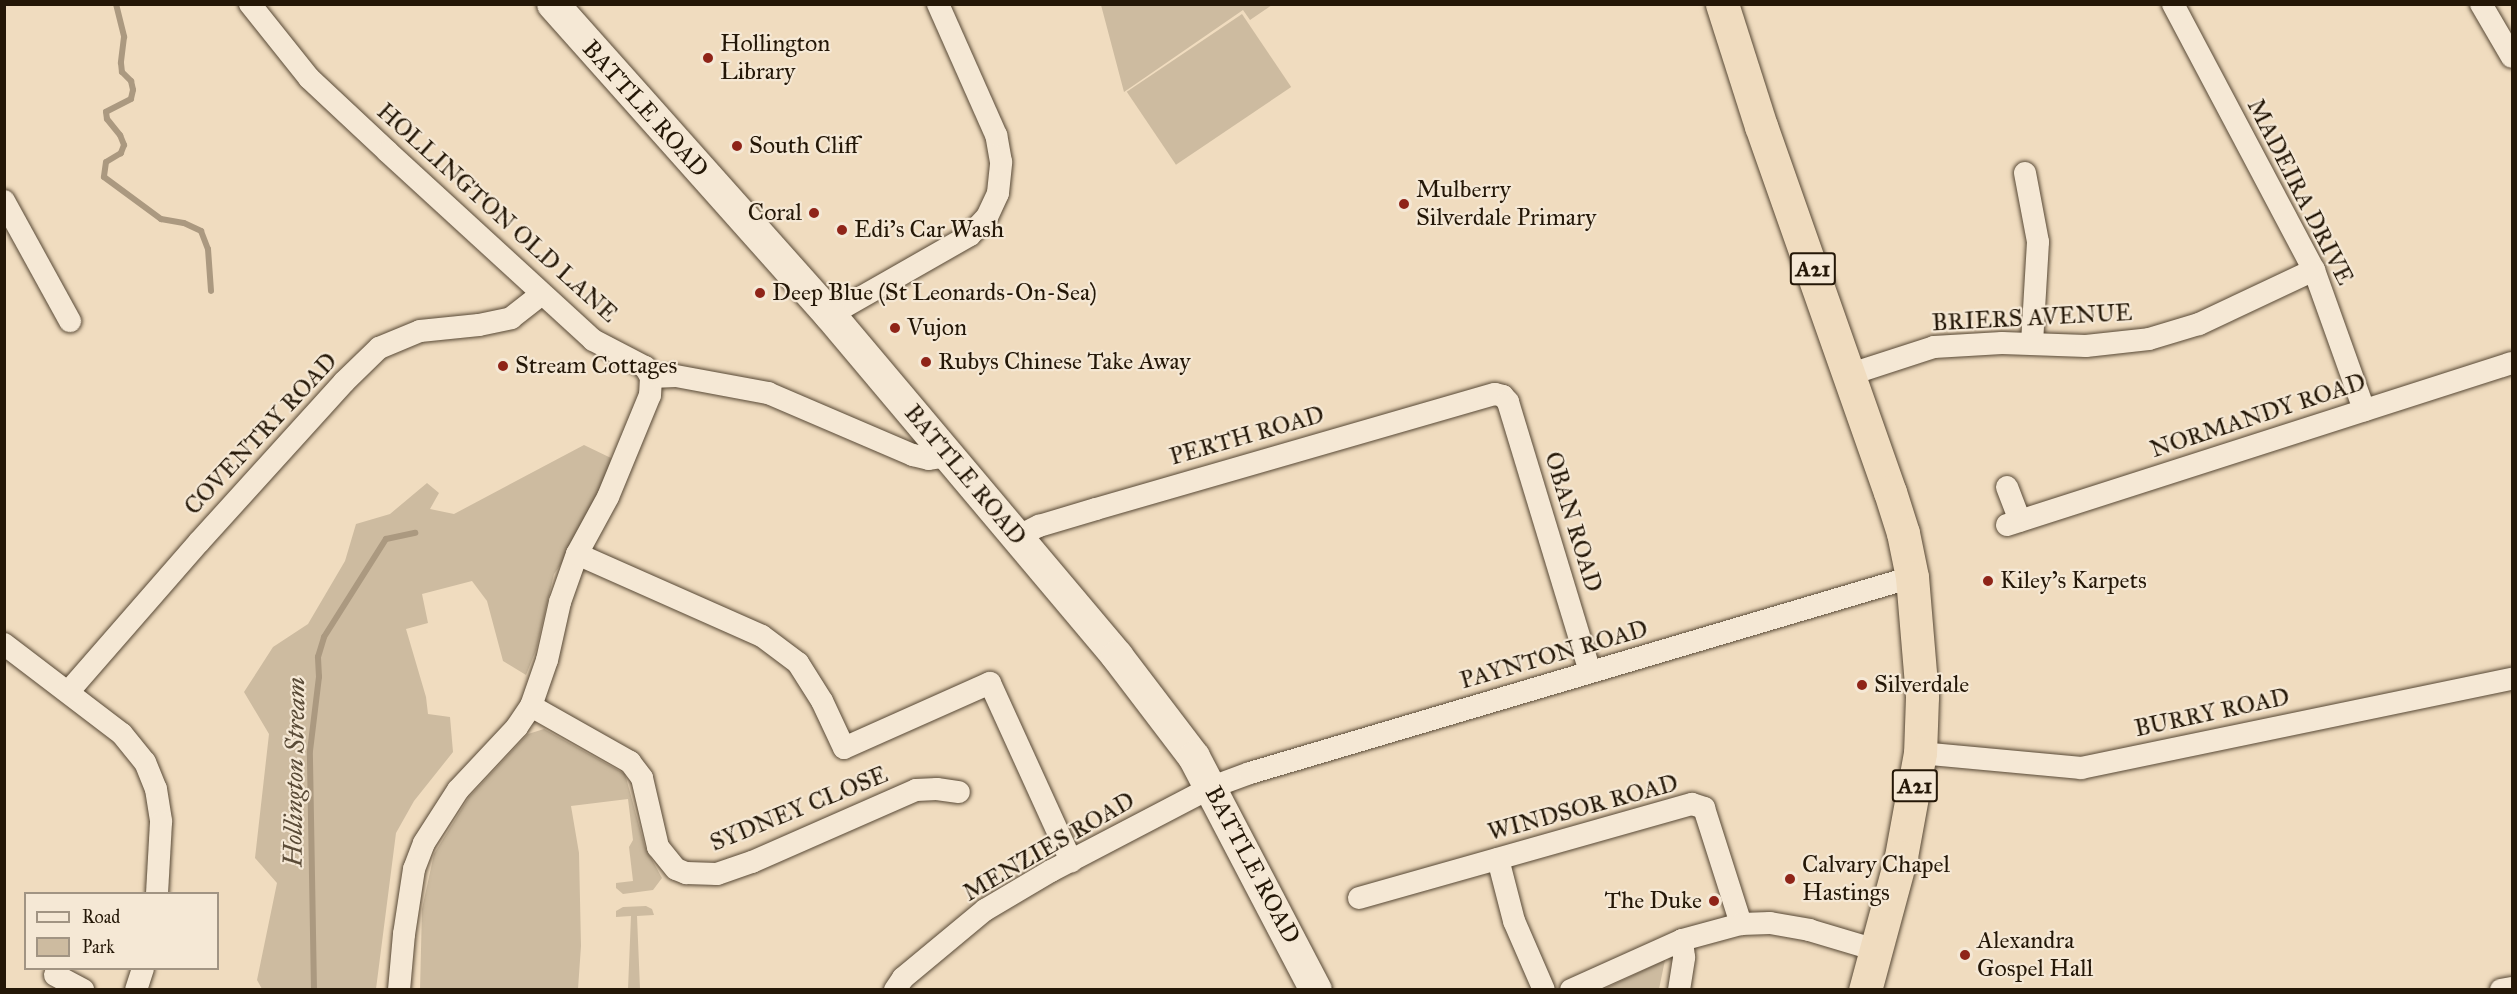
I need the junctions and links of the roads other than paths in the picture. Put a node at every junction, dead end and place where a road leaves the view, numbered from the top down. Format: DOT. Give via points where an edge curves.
graph roads {
  1 [pos="250,4"];
  2 [pos="938,4"];
  3 [pos="1722,4"];
  4 [pos="2173,4"];
  5 [pos="2481,4"];
  6 [pos="555,5"];
  7 [pos="2512,57"];
  8 [pos="2025,173"];
  9 [pos="4,201"];
  10 [pos="2314,270"];
  11 [pos="542,294"];
  12 [pos="830,315"];
  13 [pos="70,321"];
  14 [pos="2032,344"];
  15 [pos="2512,363"];
  16 [pos="1851,374"];
  17 [pos="651,377"];
  18 [pos="1495,394"];
  19 [pos="2364,410"];
  20 [pos="949,456"];
  21 [pos="2007,487"];
  22 [pos="1017,537"];
  23 [pos="577,554"];
  24 [pos="1912,577"];
  25 [pos="4,644"];
  26 [pos="1590,672"];
  27 [pos="2512,679"];
  28 [pos="69,691"];
  29 [pos="531,706"];
  30 [pos="1920,753"];
  31 [pos="1212,787"];
  32 [pos="959,792"];
  33 [pos="1498,859"];
  34 [pos="1071,861"];
  35 [pos="157,892"];
  36 [pos="1359,898"];
  37 [pos="1741,924"];
  38 [pos="1682,940"];
  39 [pos="1876,950"];
  40 [pos="143,970"];
  41 [pos="55,975"];
  42 [pos="2512,988"];
  43 [pos="82,990"];
  44 [pos="136,990"];
  45 [pos="399,990"];
  46 [pos="895,990"];
  47 [pos="1316,990"];
  48 [pos="1544,990"];
  49 [pos="1571,990"];
  50 [pos="1679,990"];
  51 [pos="1865,990"];
  52 [pos="2501,990"];
  1 -- 11 [label="street, HOLLINGTON OLD LANE" via="309,78"];
  2 -- 12 [label="street" via="996,135 1001,162 998,193 987,217 970,235"];
  3 -- 16 [label="highway, A21"];
  4 -- 10 [label="street, MADEIRA DRIVE"];
  5 -- 7 [label="street"];
  6 -- 12 [label="main road, BATTLE ROAD"];
  8 -- 14 [label="street" via="2038,242"];
  9 -- 13 [label="street"];
  10 -- 14 [label="street, BRIERS AVENUE" via="2199,324 2149,339 2086,346"];
  10 -- 19 [label="street, MADEIRA DRIVE"];
  11 -- 17 [label="street, HOLLINGTON OLD LANE" via="593,340 645,367"];
  11 -- 28 [label="street, COVENTRY ROAD" via="511,318 420,331 379,348 206,534"];
  12 -- 20 [label="main road, BATTLE ROAD"];
  14 -- 16 [label="street, BRIERS AVENUE" via="1934,347"];
  15 -- 19 [label="street, NORMANDY ROAD"];
  16 -- 24 [label="highway, A21" via="1903,533"];
  17 -- 20 [label="street" via="676,376 768,393 913,455 929,459"];
  17 -- 23 [label="street" via="650,395 608,497"];
  18 -- 22 [label="street, PERTH ROAD" via="1039,526"];
  18 -- 26 [label="street, OBAN ROAD" via="1508,402"];
  19 -- 21 [label="street, NORMANDY ROAD" via="2013,523"];
  20 -- 22 [label="main road, BATTLE ROAD"];
  22 -- 31 [label="main road, BATTLE ROAD" via="1117,656 1194,757"];
  23 -- 29 [label="street"];
  23 -- 34 [label="street" via="762,636 798,663 822,701 844,748 990,683"];
  24 -- 26 [label="street, PAYNTON ROAD"];
  24 -- 30 [label="highway, A21" via="1922,697"];
  25 -- 28 [label="street"];
  26 -- 31 [label="street, PAYNTON ROAD"];
  27 -- 30 [label="street, BURRY ROAD" via="2081,768"];
  28 -- 35 [label="street" via="122,734 145,762 156,789 161,822"];
  29 -- 32 [label="street, SYDNEY CLOSE" via="630,762 642,778 658,847 676,869 686,873 717,874 752,862 916,790"];
  29 -- 45 [label="street" via="517,727 458,790 424,843 414,869"];
  30 -- 39 [label="highway, A21" via="1901,857"];
  31 -- 34 [label="street, MENZIES ROAD"];
  31 -- 47 [label="main road, BATTLE ROAD"];
  33 -- 36 [label="street, WINDSOR ROAD"];
  33 -- 37 [label="street, WINDSOR ROAD" via="1692,804 1704,808"];
  33 -- 48 [label="street" via="1514,921"];
  34 -- 46 [label="street, MENZIES ROAD" via="985,910 903,978"];
  37 -- 38 [label="street"];
  37 -- 39 [label="street" via="1770,923 1809,930"];
  38 -- 49 [label="street"];
  38 -- 50 [label="street" via="1684,957"];
  39 -- 51 [label="highway, A21"];
  40 -- 44 [label="street"];
  41 -- 43 [label="street"];
  42 -- 52 [label="street"];
}
